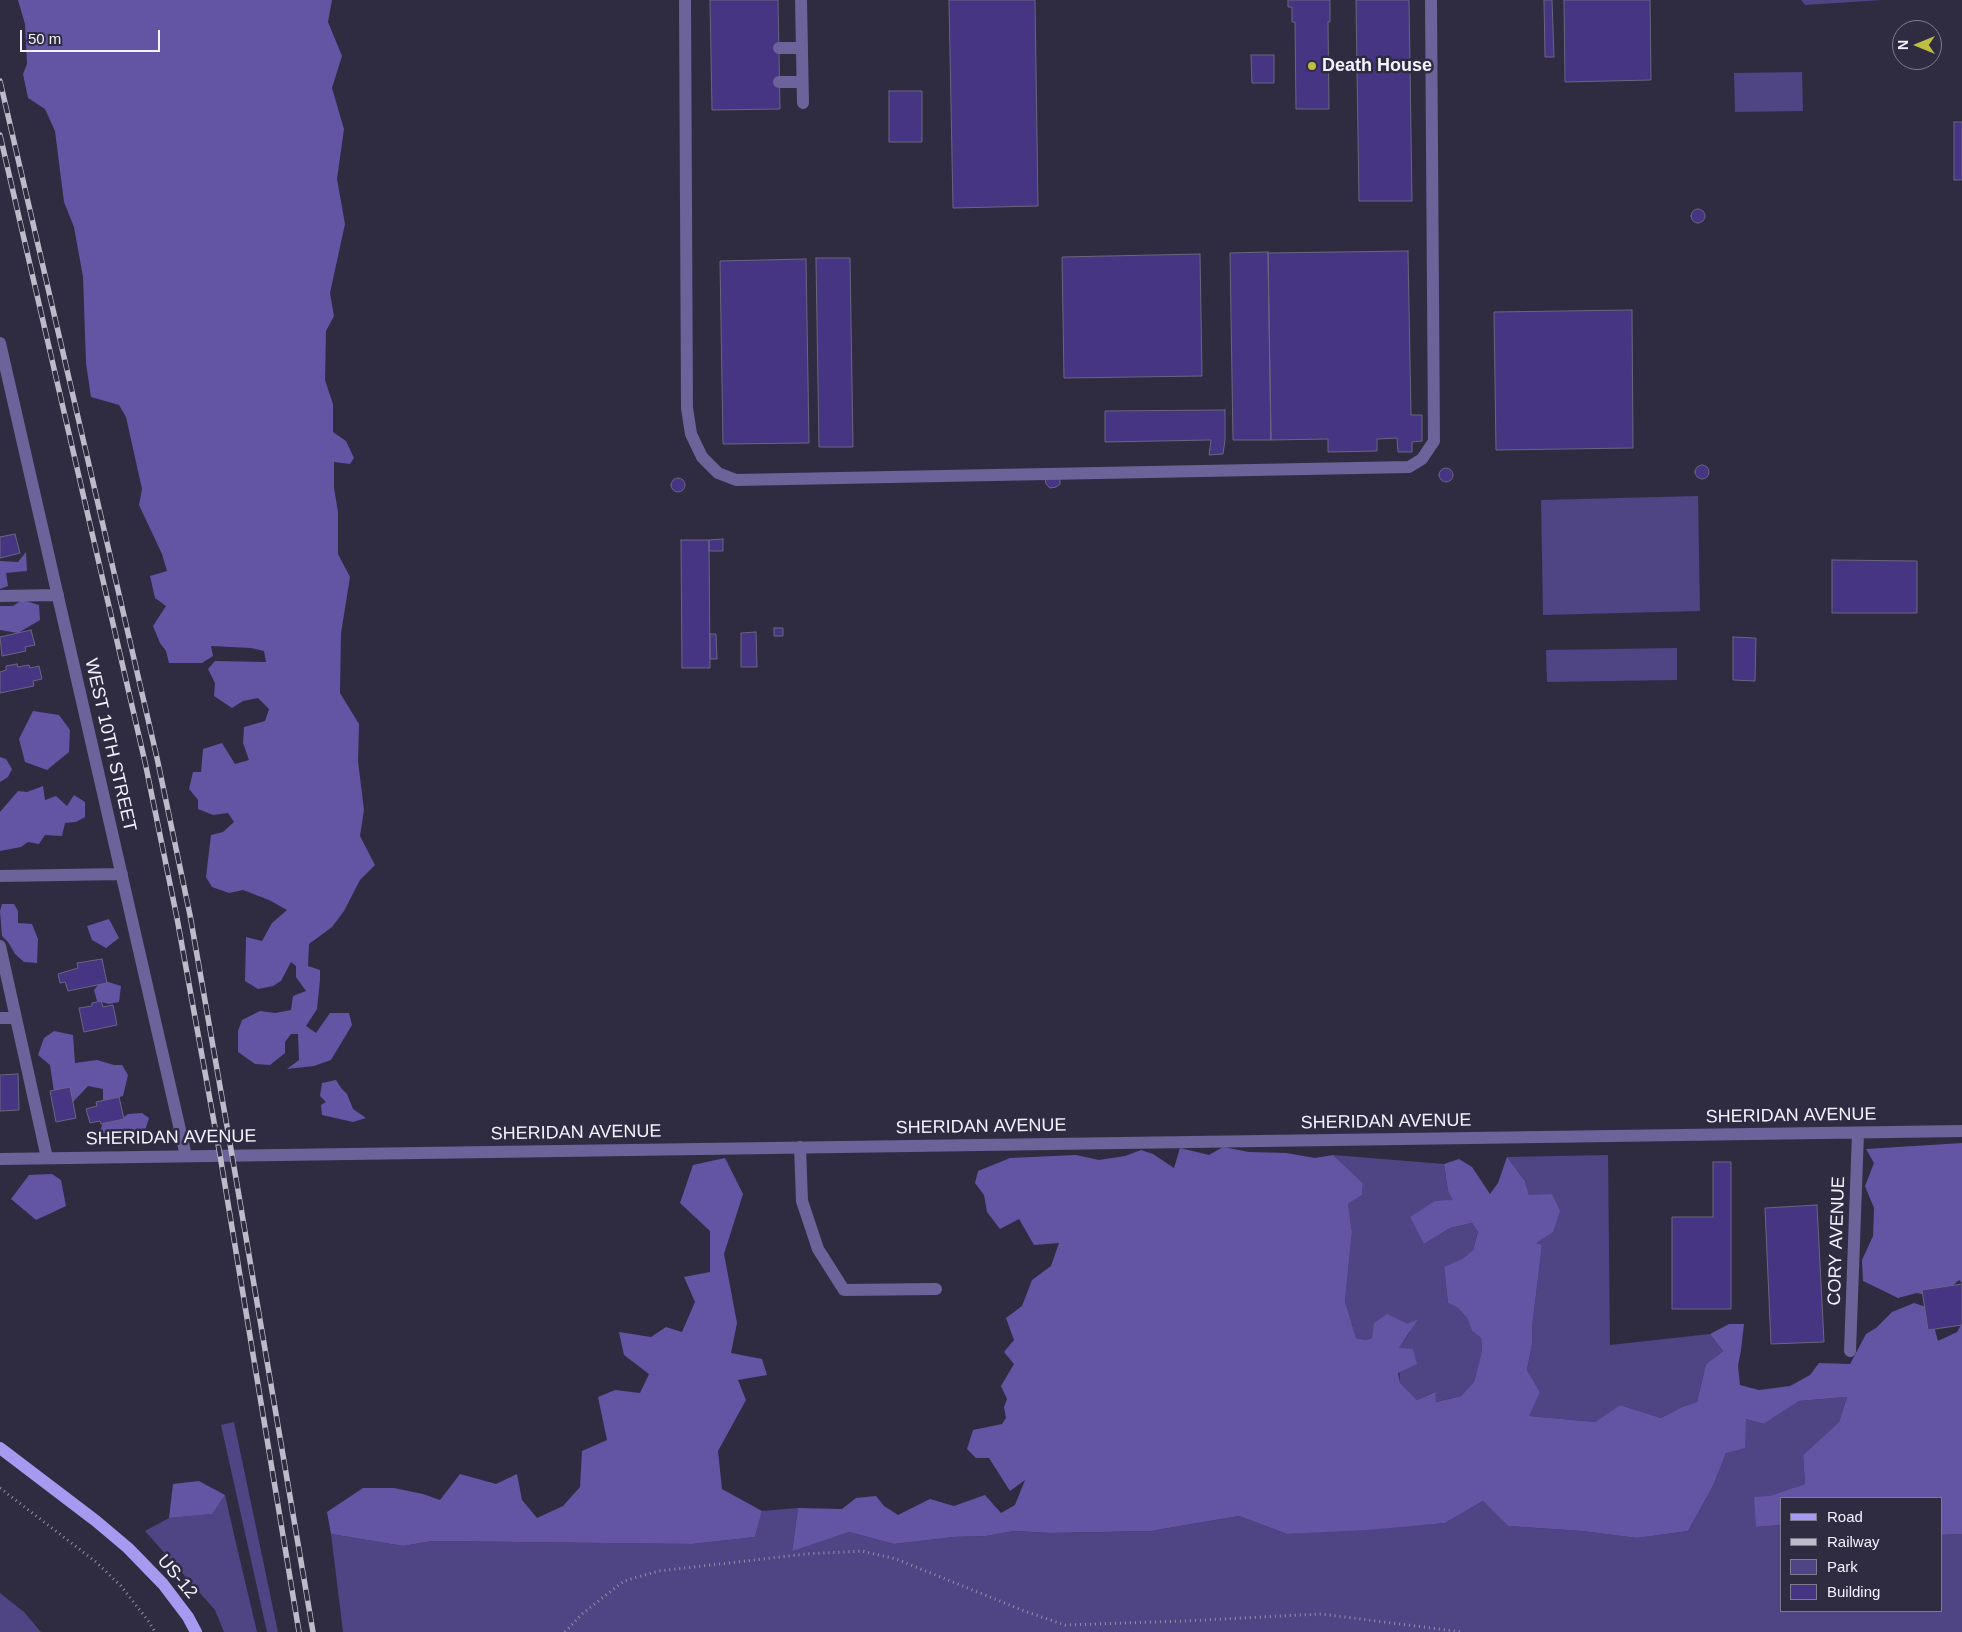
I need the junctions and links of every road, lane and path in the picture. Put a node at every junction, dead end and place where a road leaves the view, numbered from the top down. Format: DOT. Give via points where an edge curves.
graph roads {
  1 [pos="685,0"];
  2 [pos="801,0"];
  3 [pos="1431,0"];
  4 [pos="779,48"];
  5 [pos="802,48"];
  6 [pos="779,82"];
  7 [pos="802,82"];
  8 [pos="803,103"];
  9 [pos="0,343"];
  10 [pos="58,595"];
  11 [pos="0,596"];
  12 [pos="122,874"];
  13 [pos="0,876"];
  14 [pos="0,946"];
  15 [pos="0,1018"];
  16 [pos="16,1018"];
  17 [pos="1962,1131"];
  18 [pos="1858,1133"];
  19 [pos="800,1147"];
  20 [pos="186,1156"];
  21 [pos="47,1158"];
  22 [pos="0,1159"];
  23 [pos="936,1289"];
  24 [pos="1850,1351"];
  25 [pos="0,1448"];
  26 [pos="0,1488"];
  27 [pos="155,1632"];
  28 [pos="196,1632"];
  29 [pos="565,1632"];
  30 [pos="1463,1632"];
  1 -- 3 [label="street" via="687,408 691,434 702,457 718,473 736,480 1409,467 1422,459 1434,441"];
  2 -- 5 [label="street"];
  4 -- 5 [label="street"];
  5 -- 7 [label="street"];
  6 -- 7 [label="street"];
  7 -- 8 [label="street"];
  9 -- 10 [label="street, WEST 10TH STREET"];
  10 -- 11 [label="street"];
  10 -- 12 [label="street, WEST 10TH STREET"];
  12 -- 13 [label="street"];
  12 -- 20 [label="street, WEST 10TH STREET"];
  14 -- 16 [label="street"];
  15 -- 16 [label="street"];
  16 -- 21 [label="street"];
  17 -- 18 [label="street, SHERIDAN AVENUE"];
  18 -- 19 [label="street, SHERIDAN AVENUE"];
  18 -- 24 [label="street, CORY AVENUE"];
  19 -- 20 [label="street, SHERIDAN AVENUE"];
  19 -- 23 [label="street" via="802,1202 818,1249 844,1290"];
  20 -- 21 [label="street, SHERIDAN AVENUE"];
  21 -- 22 [label="street, SHERIDAN AVENUE"];
  25 -- 28 [label="main road, US-12" via="128,1548 163,1584"];
  26 -- 27 [label="path" via="96,1562 121,1586"];
  29 -- 30 [label="path" via="582,1614 624,1581 659,1571 806,1554 862,1551 896,1559 1065,1625 1321,1614"];
}
